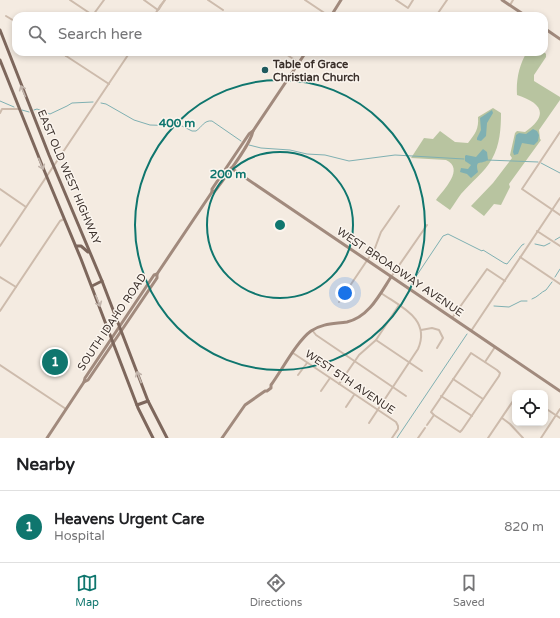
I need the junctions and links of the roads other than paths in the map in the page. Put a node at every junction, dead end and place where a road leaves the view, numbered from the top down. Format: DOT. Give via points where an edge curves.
graph roads {
  1 [pos="70,0"];
  2 [pos="104,0"];
  3 [pos="144,0"];
  4 [pos="165,0"];
  5 [pos="208,0"];
  6 [pos="305,0"];
  7 [pos="341,0"];
  8 [pos="396,0"];
  9 [pos="413,0"];
  10 [pos="447,0"];
  11 [pos="502,0"];
  12 [pos="513,0"];
  13 [pos="510,5"];
  14 [pos="158,10"];
  15 [pos="222,10"];
  16 [pos="87,12"];
  17 [pos="96,12"];
  18 [pos="324,12"];
  19 [pos="333,12"];
  20 [pos="439,12"];
  21 [pos="520,12"];
  22 [pos="6,16"];
  23 [pos="12,20"];
  24 [pos="0,30"];
  25 [pos="548,31"];
  26 [pos="560,39"];
  27 [pos="66,56"];
  28 [pos="127,56"];
  29 [pos="289,56"];
  30 [pos="303,56"];
  31 [pos="0,60"];
  32 [pos="299,63"];
  33 [pos="108,84"];
  34 [pos="19,109"];
  35 [pos="0,112"];
  36 [pos="560,132"];
  37 [pos="245,144"];
  38 [pos="54,166"];
  39 [pos="231,168"];
  40 [pos="46,176"];
  41 [pos="0,189"];
  42 [pos="212,192"];
  43 [pos="560,198"];
  44 [pos="399,206"];
  45 [pos="26,207"];
  46 [pos="552,210"];
  47 [pos="560,215"];
  48 [pos="64,218"];
  49 [pos="427,225"];
  50 [pos="538,231"];
  51 [pos="0,246"];
  52 [pos="76,246"];
  53 [pos="560,246"];
  54 [pos="520,257"];
  55 [pos="93,258"];
  56 [pos="367,260"];
  57 [pos="157,274"];
  58 [pos="0,277"];
  59 [pos="391,277"];
  60 [pos="102,281"];
  61 [pos="504,281"];
  62 [pos="560,284"];
  63 [pos="92,286"];
  64 [pos="16,287"];
  65 [pos="380,293"];
  66 [pos="339,302"];
  67 [pos="399,305"];
  68 [pos="0,311"];
  69 [pos="452,318"];
  70 [pos="119,327"];
  71 [pos="312,330"];
  72 [pos="421,330"];
  73 [pos="121,331"];
  74 [pos="471,331"];
  75 [pos="112,338"];
  76 [pos="376,340"];
  77 [pos="113,342"];
  78 [pos="495,347"];
  79 [pos="437,348"];
  80 [pos="293,353"];
  81 [pos="355,361"];
  82 [pos="485,362"];
  83 [pos="307,363"];
  84 [pos="409,363"];
  85 [pos="0,365"];
  86 [pos="422,371"];
  87 [pos="298,376"];
  88 [pos="330,378"];
  89 [pos="453,379"];
  90 [pos="84,382"];
  91 [pos="339,384"];
  92 [pos="393,387"];
  93 [pos="321,391"];
  94 [pos="560,391"];
  95 [pos="354,395"];
  96 [pos="406,396"];
  97 [pos="441,396"];
  98 [pos="483,399"];
  99 [pos="148,401"];
  100 [pos="512,403"];
  101 [pos="137,405"];
  102 [pos="346,407"];
  103 [pos="66,409"];
  104 [pos="560,409"];
  105 [pos="377,410"];
  106 [pos="548,410"];
  107 [pos="434,415"];
  108 [pos="556,415"];
  109 [pos="472,416"];
  110 [pos="502,418"];
  111 [pos="560,418"];
  112 [pos="369,423"];
  113 [pos="427,425"];
  114 [pos="425,428"];
  115 [pos="420,435"];
  116 [pos="46,438"];
  117 [pos="154,438"];
  118 [pos="167,438"];
  119 [pos="222,438"];
  120 [pos="392,438"];
  121 [pos="418,438"];
  122 [pos="424,438"];
  123 [pos="488,438"];
  124 [pos="523,438"];
  125 [pos="540,438"];
  1 -- 16 [label="street"];
  2 -- 17 [label="street"];
  3 -- 14 [label="street"];
  4 -- 14 [label="street"];
  5 -- 15 [label="street"];
  6 -- 18 [label="street"];
  7 -- 19 [label="main road"];
  8 -- 9 [label="street" via="408,8"];
  10 -- 20 [label="street"];
  11 -- 13 [label="main road"];
  12 -- 13 [label="street"];
  13 -- 21 [label="main road"];
  22 -- 23 [label="street"];
  38 -- 24 [label="main road, EAST OLD WEST HIGHWAY, one-way"];
  25 -- 26 [label="main road"];
  27 -- 33 [label="street"];
  28 -- 33 [label="street"];
  29 -- 32 [label="street"];
  30 -- 32 [label="main road, SOUTH IDAHO ROAD"];
  31 -- 34 [label="main road, EAST OLD WEST HIGHWAY"];
  32 -- 37 [label="main road, SOUTH IDAHO ROAD"];
  33 -- 38 [label="street"];
  34 -- 35 [label="street" via="2,109"];
  34 -- 40 [label="main road, EAST OLD WEST HIGHWAY, one-way"];
  36 -- 46 [label="street" via="522,189"];
  37 -- 39 [label="main road, SOUTH IDAHO ROAD"];
  37 -- 42 [label="main road, SOUTH IDAHO ROAD"];
  38 -- 40 [label="street"];
  38 -- 55 [label="main road, EAST OLD WEST HIGHWAY"];
  39 -- 42 [label="main road, SOUTH IDAHO ROAD"];
  39 -- 56 [label="main road, WEST BROADWAY AVENUE"];
  40 -- 45 [label="street"];
  40 -- 48 [label="main road, EAST OLD WEST HIGHWAY"];
  41 -- 45 [label="street"];
  42 -- 57 [label="main road, SOUTH IDAHO ROAD"];
  43 -- 46 [label="street"];
  44 -- 56 [label="street"];
  45 -- 51 [label="street"];
  46 -- 47 [label="street"];
  46 -- 50 [label="street"];
  48 -- 52 [label="main road, EAST OLD WEST HIGHWAY"];
  48 -- 64 [label="street"];
  49 -- 59 [label="street"];
  50 -- 53 [label="street"];
  50 -- 54 [label="street"];
  52 -- 55 [label="main road" via="85,248"];
  52 -- 63 [label="main road, EAST OLD WEST HIGHWAY"];
  54 -- 61 [label="street"];
  54 -- 62 [label="street"];
  55 -- 60 [label="main road, EAST OLD WEST HIGHWAY"];
  56 -- 59 [label="main road, WEST BROADWAY AVENUE"];
  56 -- 66 [label="street"];
  57 -- 70 [label="main road, SOUTH IDAHO ROAD"];
  57 -- 73 [label="main road, SOUTH IDAHO ROAD" via="157,278"];
  58 -- 64 [label="street"];
  59 -- 65 [label="main road"];
  59 -- 69 [label="main road, WEST BROADWAY AVENUE"];
  60 -- 63 [label="main road"];
  60 -- 70 [label="main road, EAST OLD WEST HIGHWAY"];
  61 -- 69 [label="street" via="487,268"];
  61 -- 74 [label="street"];
  63 -- 75 [label="main road, EAST OLD WEST HIGHWAY, one-way"];
  64 -- 68 [label="street"];
  65 -- 67 [label="street"];
  65 -- 71 [label="main road" via="370,308 357,318 322,325"];
  67 -- 72 [label="street" via="414,317"];
  67 -- 76 [label="street"];
  69 -- 74 [label="main road, WEST BROADWAY AVENUE"];
  70 -- 73 [label="main road, EAST OLD WEST HIGHWAY"];
  70 -- 75 [label="main road, SOUTH IDAHO ROAD"];
  71 -- 80 [label="main road"];
  71 -- 81 [label="street"];
  72 -- 79 [label="street" via="432,328 441,332 442,338"];
  72 -- 84 [label="street" via="420,344"];
  73 -- 77 [label="main road, SOUTH IDAHO ROAD"];
  99 -- 73 [label="main road, EAST OLD WEST HIGHWAY, one-way"];
  74 -- 78 [label="main road, WEST BROADWAY AVENUE"];
  75 -- 77 [label="main road, EAST OLD WEST HIGHWAY"];
  75 -- 90 [label="main road, SOUTH IDAHO ROAD"];
  76 -- 81 [label="street"];
  76 -- 84 [label="street"];
  77 -- 90 [label="main road, SOUTH IDAHO ROAD" via="88,380"];
  77 -- 101 [label="main road, EAST OLD WEST HIGHWAY"];
  78 -- 82 [label="street"];
  78 -- 94 [label="main road, WEST BROADWAY AVENUE"];
  80 -- 83 [label="street, WEST 5TH AVENUE"];
  80 -- 119 [label="main road" via="271,388 245,405"];
  81 -- 91 [label="street"];
  81 -- 92 [label="street"];
  82 -- 89 [label="street" via="471,353"];
  82 -- 98 [label="street" via="500,373"];
  83 -- 87 [label="street"];
  83 -- 88 [label="street, WEST 5TH AVENUE"];
  84 -- 86 [label="street"];
  84 -- 92 [label="street"];
  85 -- 103 [label="street"];
  88 -- 91 [label="street, WEST 5TH AVENUE"];
  88 -- 93 [label="street"];
  89 -- 97 [label="street"];
  89 -- 98 [label="street"];
  90 -- 103 [label="main road, SOUTH IDAHO ROAD"];
  91 -- 95 [label="street, WEST 5TH AVENUE"];
  92 -- 96 [label="street"];
  92 -- 105 [label="street"];
  95 -- 102 [label="street"];
  95 -- 105 [label="street, WEST 5TH AVENUE"];
  97 -- 107 [label="street" via="431,412"];
  97 -- 109 [label="street"];
  98 -- 109 [label="street"];
  99 -- 101 [label="main road"];
  99 -- 118 [label="main road, EAST OLD WEST HIGHWAY"];
  100 -- 110 [label="street"];
  101 -- 117 [label="main road, EAST OLD WEST HIGHWAY"];
  103 -- 116 [label="main road, SOUTH IDAHO ROAD"];
  104 -- 108 [label="street"];
  105 -- 112 [label="street"];
  105 -- 120 [label="street, WEST 5TH AVENUE" via="396,422 398,429"];
  106 -- 108 [label="street"];
  107 -- 109 [label="street" via="460,432"];
  107 -- 113 [label="street"];
  108 -- 111 [label="street"];
  108 -- 125 [label="street"];
  110 -- 123 [label="street"];
  110 -- 124 [label="street"];
  114 -- 115 [label="street"];
  115 -- 121 [label="street"];
  115 -- 122 [label="street"];
}
